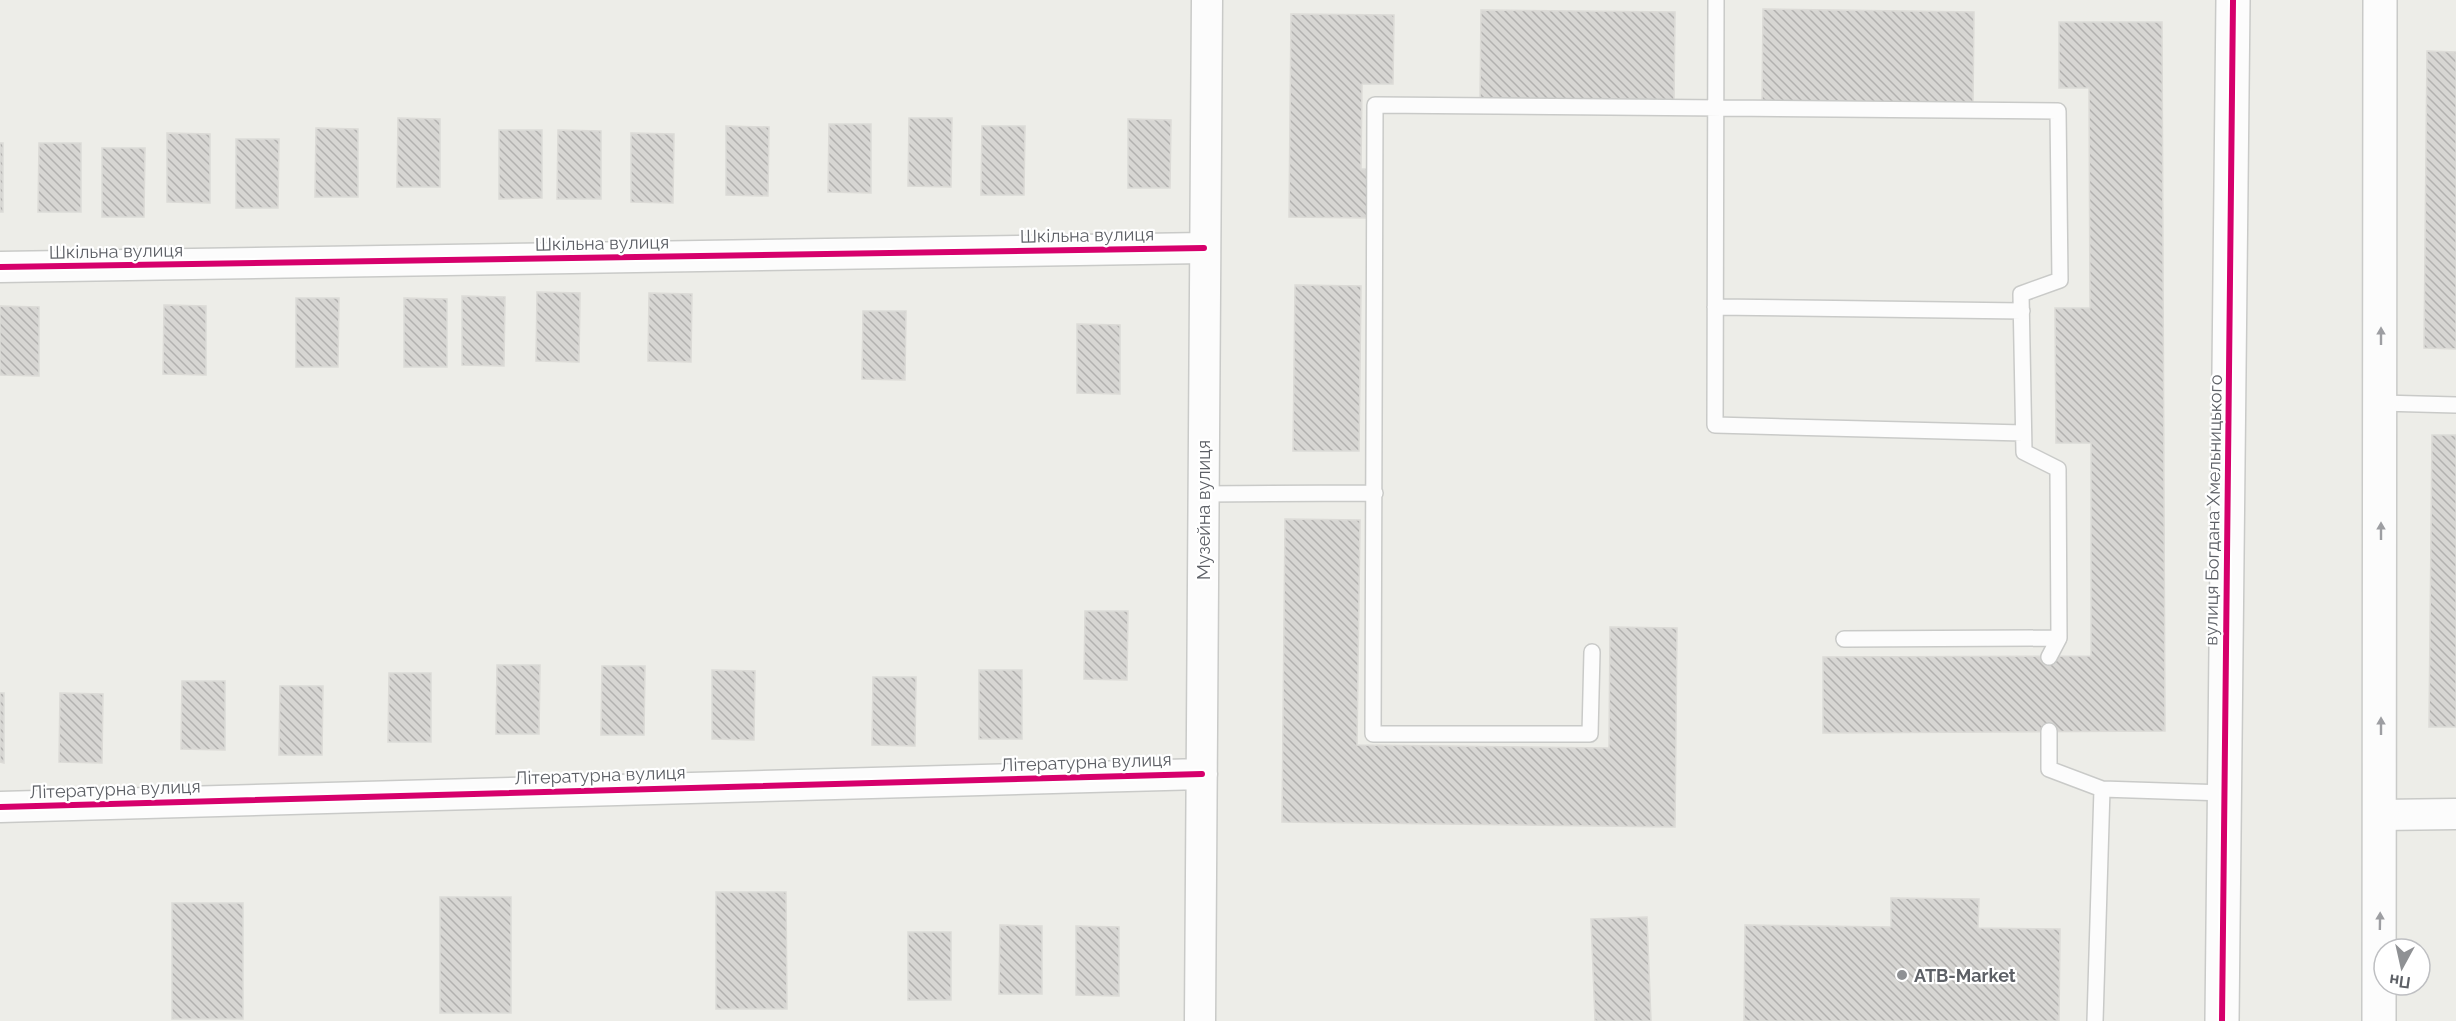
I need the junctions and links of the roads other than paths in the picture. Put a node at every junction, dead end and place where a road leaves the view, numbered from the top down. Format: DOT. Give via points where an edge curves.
graph roads {
  1 [pos="1207,0"];
  2 [pos="1716,0"];
  3 [pos="2233,0"];
  4 [pos="2380,0"];
  5 [pos="1715,109"];
  6 [pos="1204,248"];
  7 [pos="0,267"];
  8 [pos="1714,307"];
  9 [pos="2022,311"];
  10 [pos="2381,403"];
  11 [pos="2456,405"];
  12 [pos="2023,433"];
  13 [pos="1376,493"];
  14 [pos="1203,494"];
  15 [pos="2059,638"];
  16 [pos="1844,639"];
  17 [pos="1592,652"];
  18 [pos="2049,657"];
  19 [pos="2049,731"];
  20 [pos="1202,774"];
  21 [pos="2102,789"];
  22 [pos="2225,793"];
  23 [pos="0,807"];
  24 [pos="2456,814"];
  25 [pos="2381,815"];
  26 [pos="1200,1021"];
  27 [pos="2094,1021"];
  28 [pos="2222,1021"];
  29 [pos="2379,1021"];
  1 -- 6 [label="street, Музейна вулиця"];
  2 -- 5 [label="lane"];
  3 -- 22 [label="street, вулиця Богдана Хмельницького"];
  10 -- 4 [label="street, one-way"];
  5 -- 8 [label="lane"];
  5 -- 9 [label="lane" via="2058,111 2060,280 2021,294"];
  5 -- 13 [label="lane" via="1375,105"];
  6 -- 7 [label="street, Шкільна вулиця"];
  6 -- 14 [label="street, Музейна вулиця"];
  8 -- 9 [label="lane"];
  8 -- 12 [label="lane" via="1715,425"];
  9 -- 12 [label="lane"];
  10 -- 11 [label="lane"];
  25 -- 10 [label="street, one-way"];
  12 -- 15 [label="lane" via="2024,452 2058,469"];
  13 -- 14 [label="lane"];
  13 -- 17 [label="lane" via="1373,734 1590,734"];
  14 -- 20 [label="street, Музейна вулиця"];
  15 -- 16 [label="lane"];
  15 -- 18 [label="lane"];
  19 -- 21 [label="lane" via="2049,769"];
  20 -- 23 [label="street, Літературна вулиця"];
  20 -- 26 [label="street, Музейна вулиця"];
  21 -- 22 [label="lane"];
  21 -- 27 [label="lane"];
  22 -- 28 [label="street, вулиця Богдана Хмельницького"];
  24 -- 25 [label="street"];
  29 -- 25 [label="street, one-way"];
}
